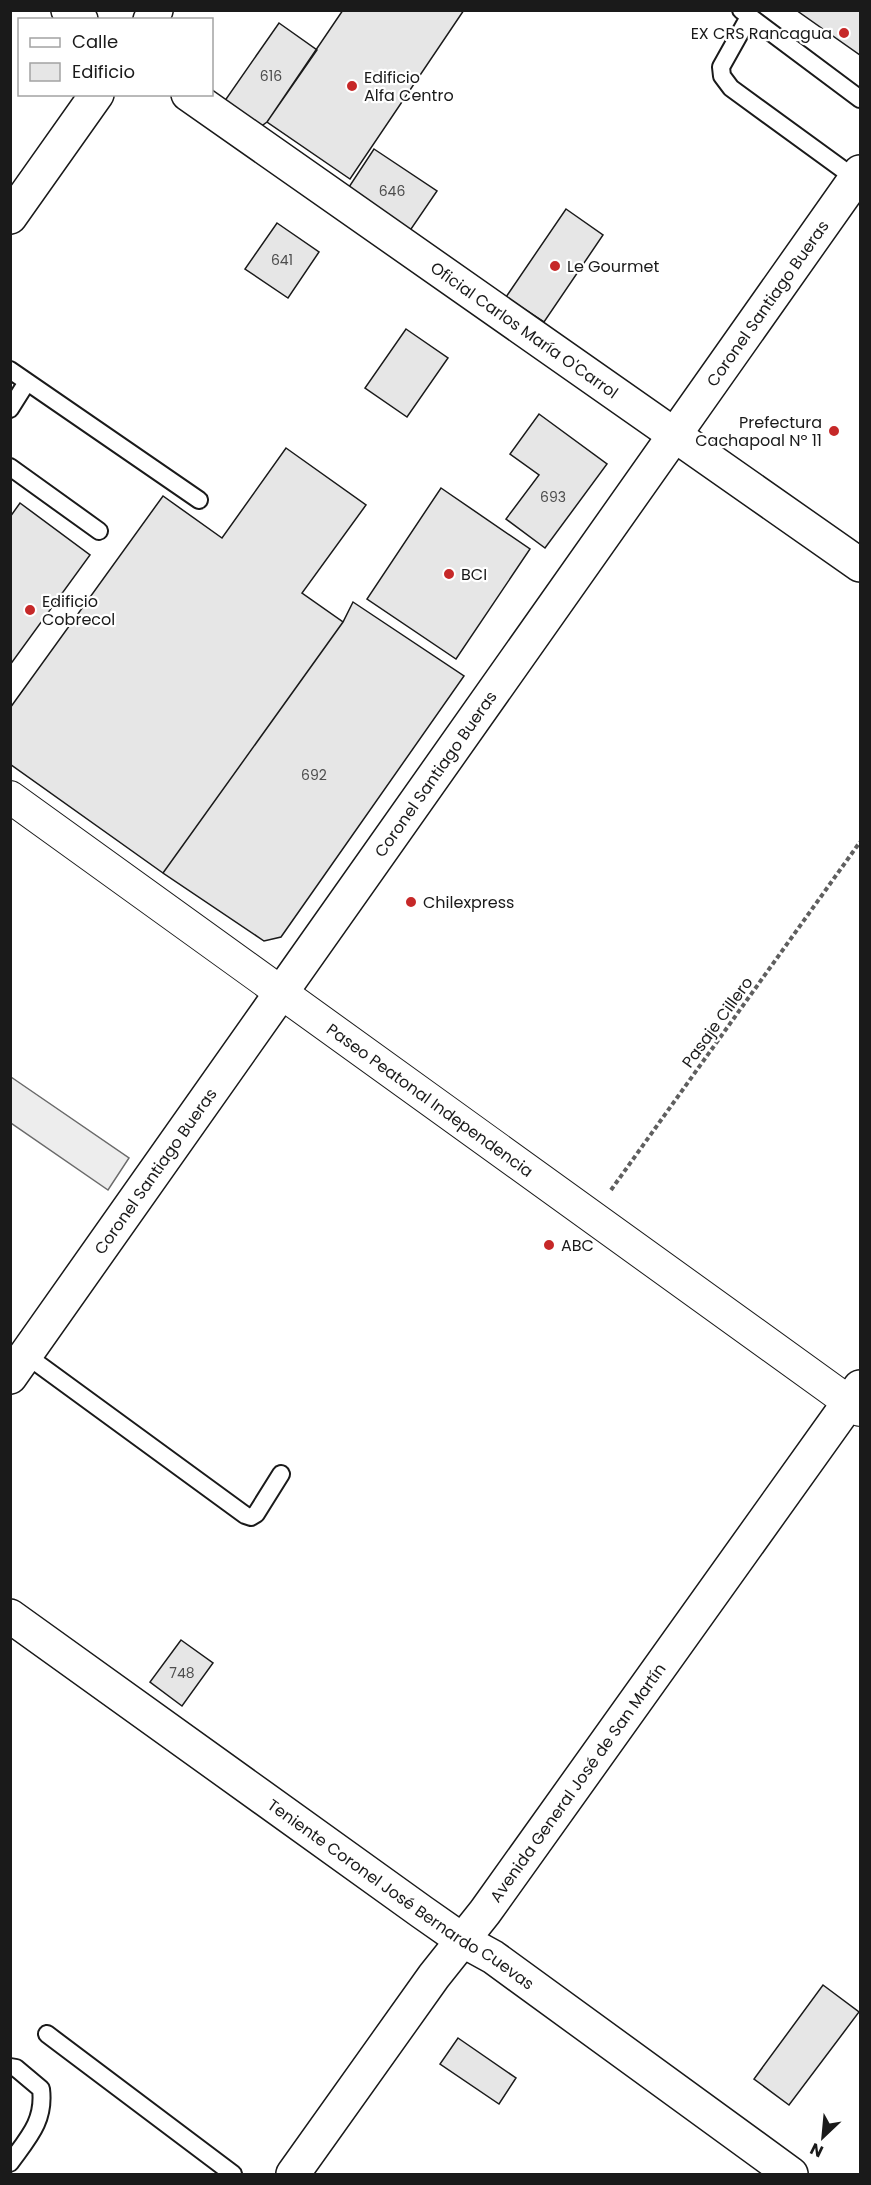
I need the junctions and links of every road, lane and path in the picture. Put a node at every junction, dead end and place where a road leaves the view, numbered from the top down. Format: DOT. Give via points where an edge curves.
graph roads {
  1 [pos="745,14"];
  2 [pos="96,96"];
  3 [pos="191,96"];
  4 [pos="861,99"];
  5 [pos="858,176"];
  6 [pos="10,217"];
  7 [pos="10,370"];
  8 [pos="27,382"];
  9 [pos="10,409"];
  10 [pos="675,435"];
  11 [pos="10,467"];
  12 [pos="199,500"];
  13 [pos="99,531"];
  14 [pos="861,565"];
  15 [pos="10,797"];
  16 [pos="861,842"];
  17 [pos="282,993"];
  18 [pos="592,1216"];
  19 [pos="18,1366"];
  20 [pos="857,1400"];
  21 [pos="281,1474"];
  22 [pos="10,1616"];
  23 [pos="462,1940"];
  24 [pos="47,2034"];
  25 [pos="10,2067"];
  26 [pos="10,2163"];
  27 [pos="233,2175"];
  28 [pos="293,2175"];
  29 [pos="790,2175"];
  1 -- 4 [label="lane"];
  1 -- 5 [label="lane" via="721,68 730,88"];
  2 -- 6 [label="main road"];
  3 -- 10 [label="main road, Oficial Carlos María O'Carrol"];
  5 -- 10 [label="main road, Coronel Santiago Bueras"];
  7 -- 8 [label="lane"];
  8 -- 9 [label="lane"];
  8 -- 12 [label="lane"];
  10 -- 14 [label="main road, Oficial Carlos María O'Carrol"];
  10 -- 17 [label="main road, Coronel Santiago Bueras"];
  11 -- 13 [label="lane"];
  15 -- 17 [label="street, Paseo Peatonal Independencia"];
  16 -- 18 [label="path, Pasaje Cillero"];
  17 -- 18 [label="street, Paseo Peatonal Independencia"];
  17 -- 19 [label="main road, Coronel Santiago Bueras"];
  18 -- 20 [label="street, Paseo Peatonal Independencia"];
  19 -- 21 [label="lane" via="245,1515 256,1514"];
  20 -- 23 [label="main road, Avenida General José de San Martín"];
  22 -- 23 [label="main road, Teniente Coronel José Bernardo Cuevas"];
  23 -- 28 [label="main road, Avenida General José de San Martín"];
  23 -- 29 [label="main road, Teniente Coronel José Bernardo Cuevas" via="493,1957"];
  24 -- 27 [label="lane"];
  25 -- 26 [label="lane" via="41,2090 43,2106 38,2125"];
}
